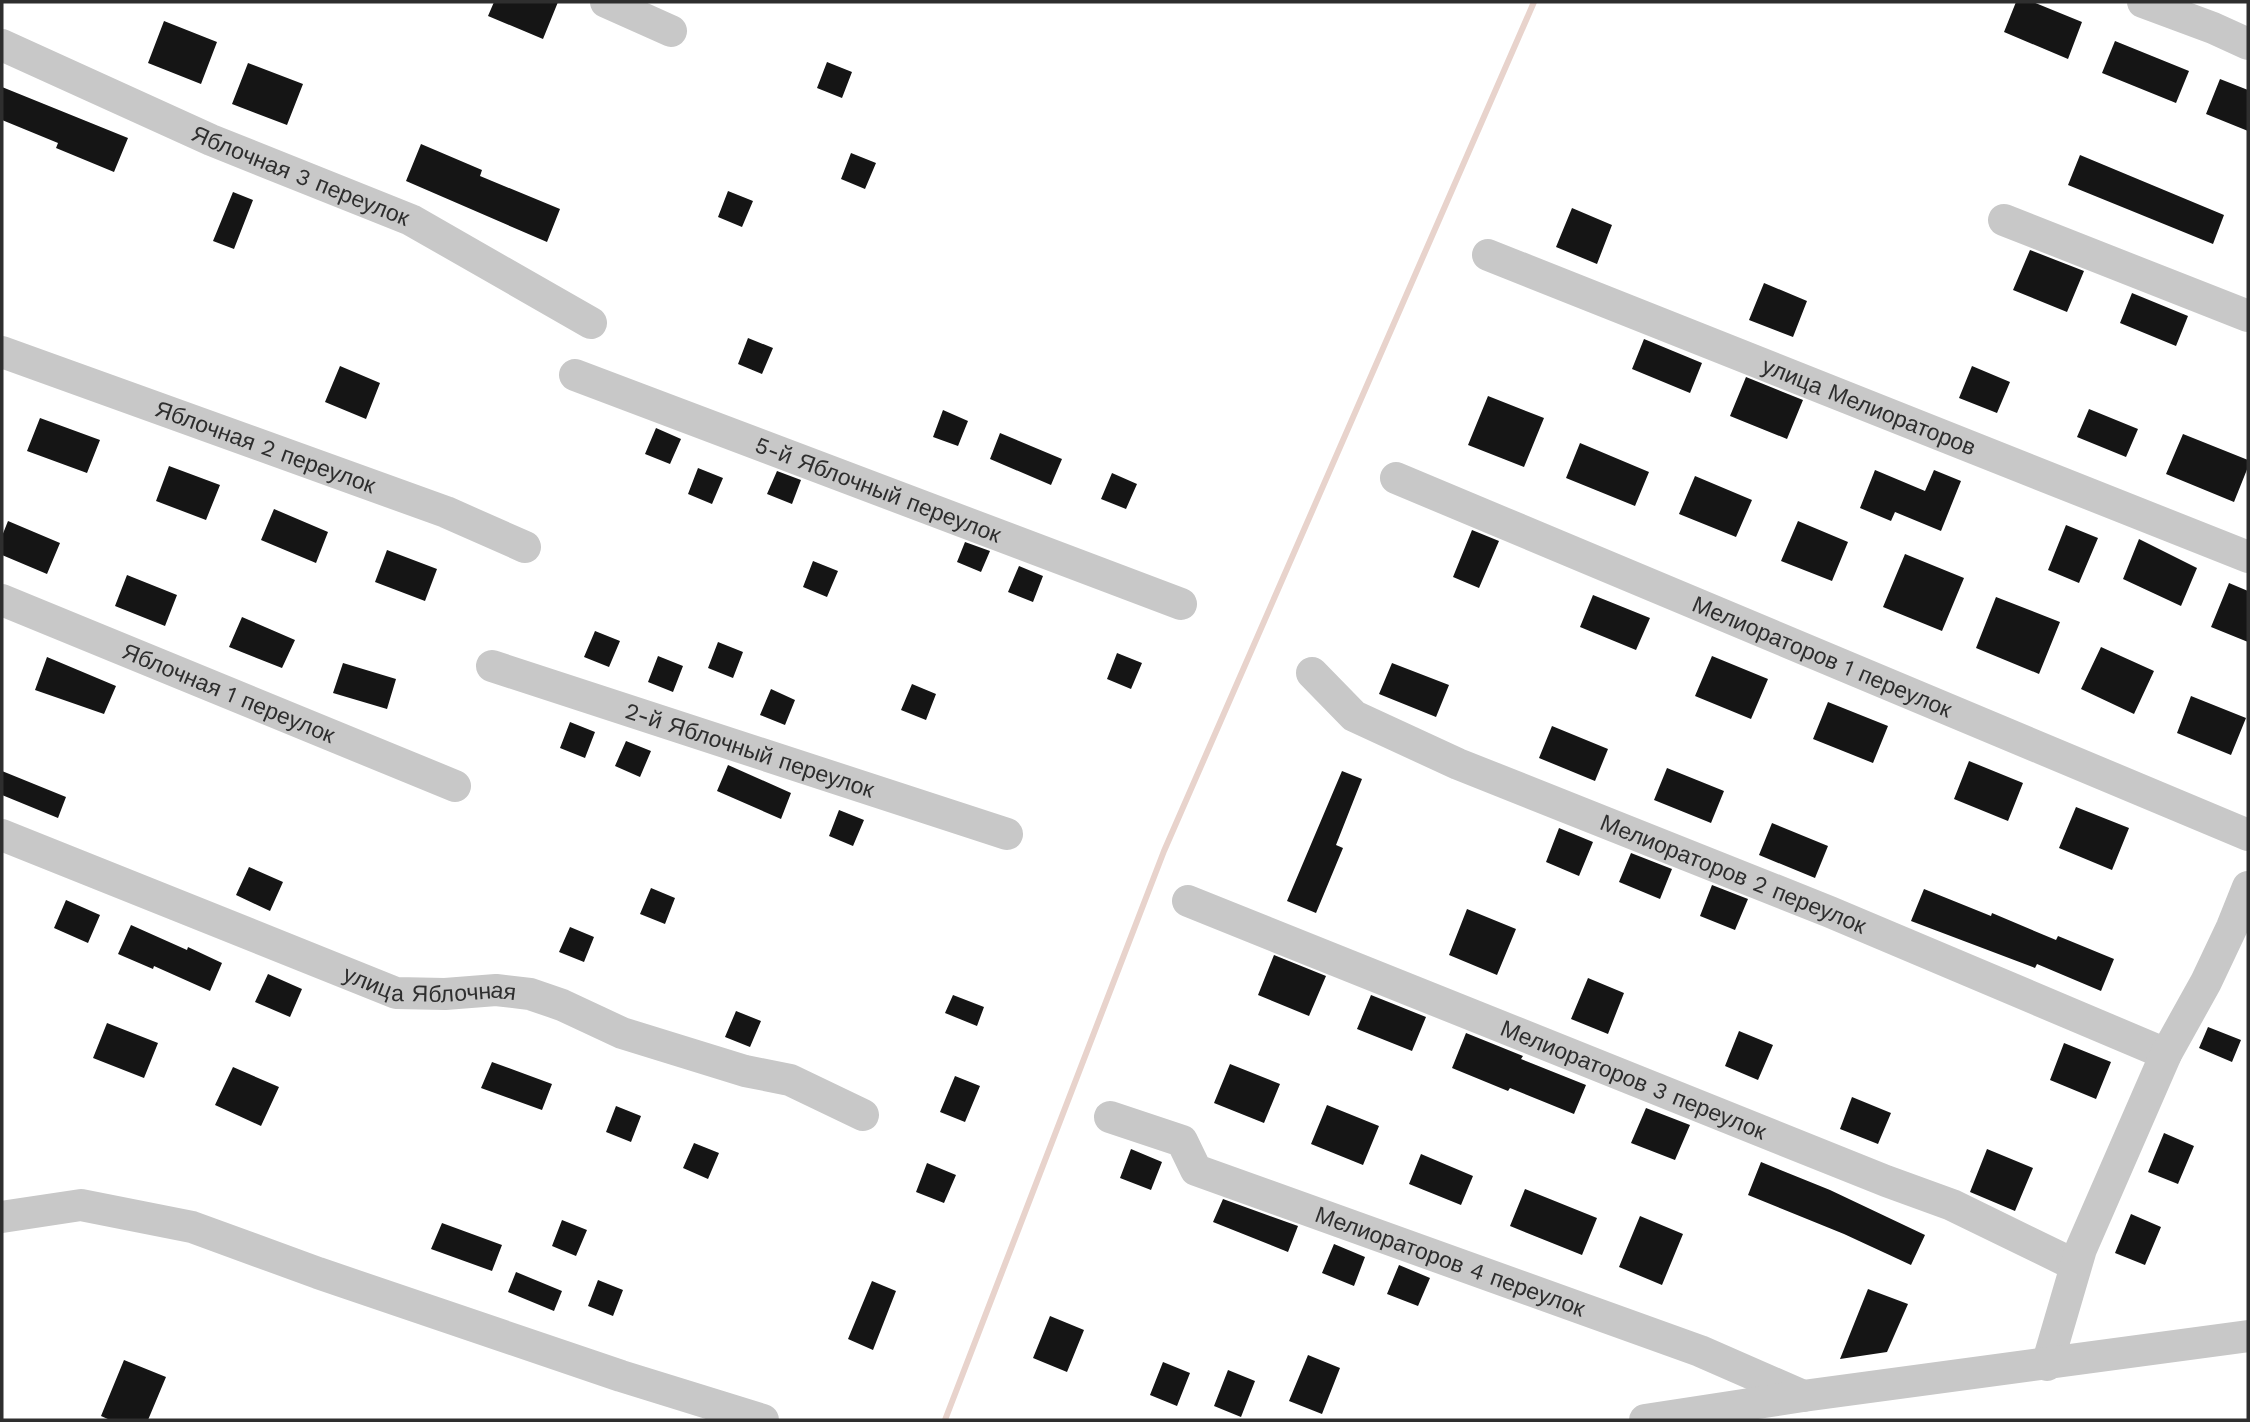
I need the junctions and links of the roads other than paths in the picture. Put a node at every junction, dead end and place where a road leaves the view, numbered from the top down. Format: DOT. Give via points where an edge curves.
graph roads {
  1 [pos="606,2"];
  2 [pos="2143,2"];
  3 [pos="671,31"];
  4 [pos="2248,44"];
  5 [pos="2,45"];
  6 [pos="2004,220"];
  7 [pos="1488,255"];
  8 [pos="2248,316"];
  9 [pos="592,323"];
  10 [pos="2,352"];
  11 [pos="575,375"];
  12 [pos="1396,478"];
  13 [pos="525,547"];
  14 [pos="2248,557"];
  15 [pos="2,600"];
  16 [pos="1181,604"];
  17 [pos="492,666"];
  18 [pos="1312,673"];
  19 [pos="454,786"];
  20 [pos="1007,834"];
  21 [pos="2,835"];
  22 [pos="2248,835"];
  23 [pos="2248,887"];
  24 [pos="1188,901"];
  25 [pos="2166,1054"];
  26 [pos="863,1115"];
  27 [pos="1110,1116"];
  28 [pos="2,1217"];
  29 [pos="2075,1265"];
  30 [pos="2248,1336"];
  31 [pos="2047,1364"];
  32 [pos="1803,1396"];
  33 [pos="764,1420"];
  34 [pos="1645,1420"];
  1 -- 3 [label="street"];
  2 -- 4 [label="street"];
  5 -- 9 [label="street, Яблочная 3 переулок" via="211,140 411,220"];
  6 -- 8 [label="street"];
  7 -- 14 [label="street, улица Мелиораторов"];
  10 -- 13 [label="street, Яблочная 2 переулок" via="446,512"];
  11 -- 16 [label="street, 5-й Яблочный переулок"];
  12 -- 22 [label="street, Мелиораторов 1 переулок"];
  15 -- 19 [label="street, Яблочная 1 переулок"];
  17 -- 20 [label="street, 2-й Яблочный переулок"];
  18 -- 25 [label="street, Мелиораторов 2 переулок" via="1353,716 1458,764 1830,912"];
  21 -- 26 [label="street, улица Яблочная" via="396,993 496,990 530,994 622,1033 790,1080"];
  23 -- 25 [label="street" via="2211,971"];
  24 -- 29 [label="street, Мелиораторов 3 переулок" via="1952,1205"];
  25 -- 29 [label="street"];
  27 -- 32 [label="street, Мелиораторов 4 переулок" via="1182,1141 1196,1170 1700,1351"];
  28 -- 33 [label="street" via="81,1205 192,1227 357,1287"];
  29 -- 31 [label="street"];
  30 -- 31 [label="street"];
  31 -- 32 [label="street"];
  32 -- 34 [label="street"];
}
